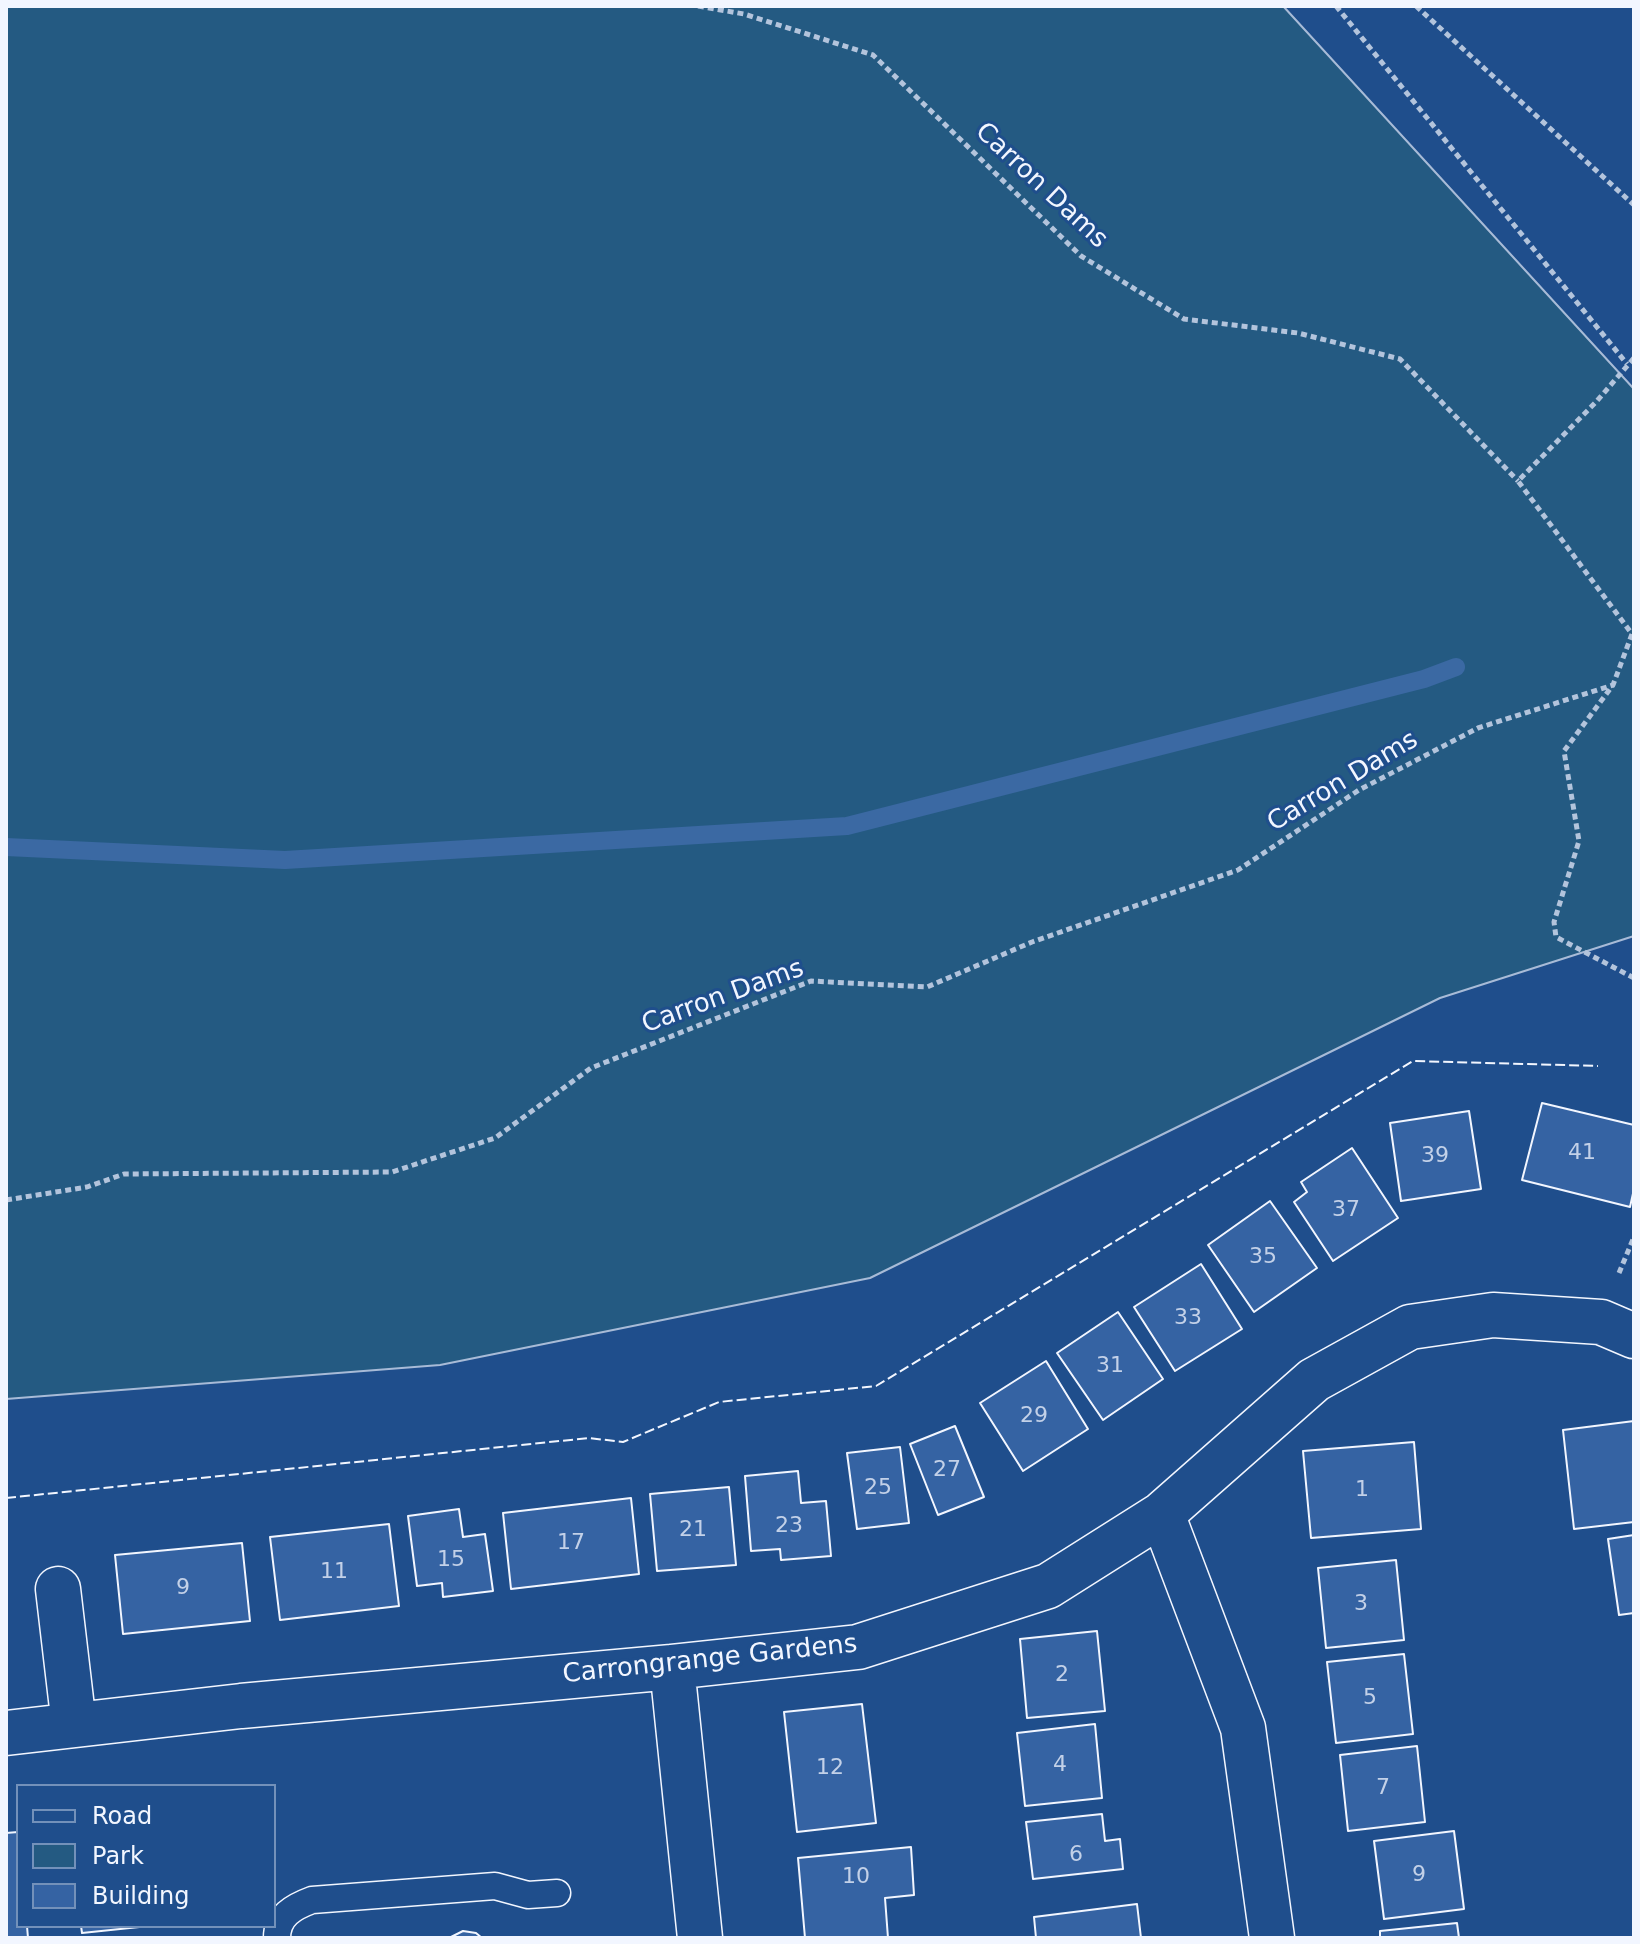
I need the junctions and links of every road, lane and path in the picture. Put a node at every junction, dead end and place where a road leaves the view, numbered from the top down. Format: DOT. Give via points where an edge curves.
graph roads {
  1 [pos="698,6"];
  2 [pos="1336,6"];
  3 [pos="1416,6"];
  4 [pos="1634,205"];
  5 [pos="1634,358"];
  6 [pos="1627,364"];
  7 [pos="1518,481"];
  8 [pos="1613,685"];
  9 [pos="1634,978"];
  10 [pos="6,1200"];
  11 [pos="1634,1336"];
  12 [pos="1162,1514"];
  13 [pos="58,1589"];
  14 [pos="672,1667"];
  15 [pos="74,1725"];
  16 [pos="6,1733"];
  17 [pos="557,1893"];
  18 [pos="277,1938"];
  19 [pos="700,1938"];
  20 [pos="1272,1938"];
  1 -- 7 [label="path, Carron Dams" via="744,14 873,55 1081,256 1184,319 1298,333 1400,359"];
  2 -- 6 [label="path"];
  3 -- 4 [label="path"];
  5 -- 6 [label="path"];
  6 -- 7 [label="path"];
  7 -- 8 [label="path, Carron Dams" via="1632,634"];
  8 -- 9 [label="path" via="1564,751 1579,841 1554,922 1556,937"];
  8 -- 10 [label="path, Carron Dams" via="1478,728 1359,790 1238,870 1032,942 927,987 811,981 591,1068 495,1138 392,1172 124,1174 87,1187"];
  11 -- 12 [label="street, Carrongrange Gardens" via="1601,1322 1493,1315 1410,1327 1314,1380"];
  12 -- 14 [label="street, Carrongrange Gardens" via="1048,1586 858,1647"];
  12 -- 20 [label="street" via="1243,1728"];
  13 -- 15 [label="street"];
  14 -- 15 [label="street, Carrongrange Gardens"];
  14 -- 19 [label="street"];
  15 -- 16 [label="street, Carrongrange Gardens"];
  17 -- 18 [label="lane" via="528,1895 495,1886 312,1900 293,1907 277,1925"];
}
